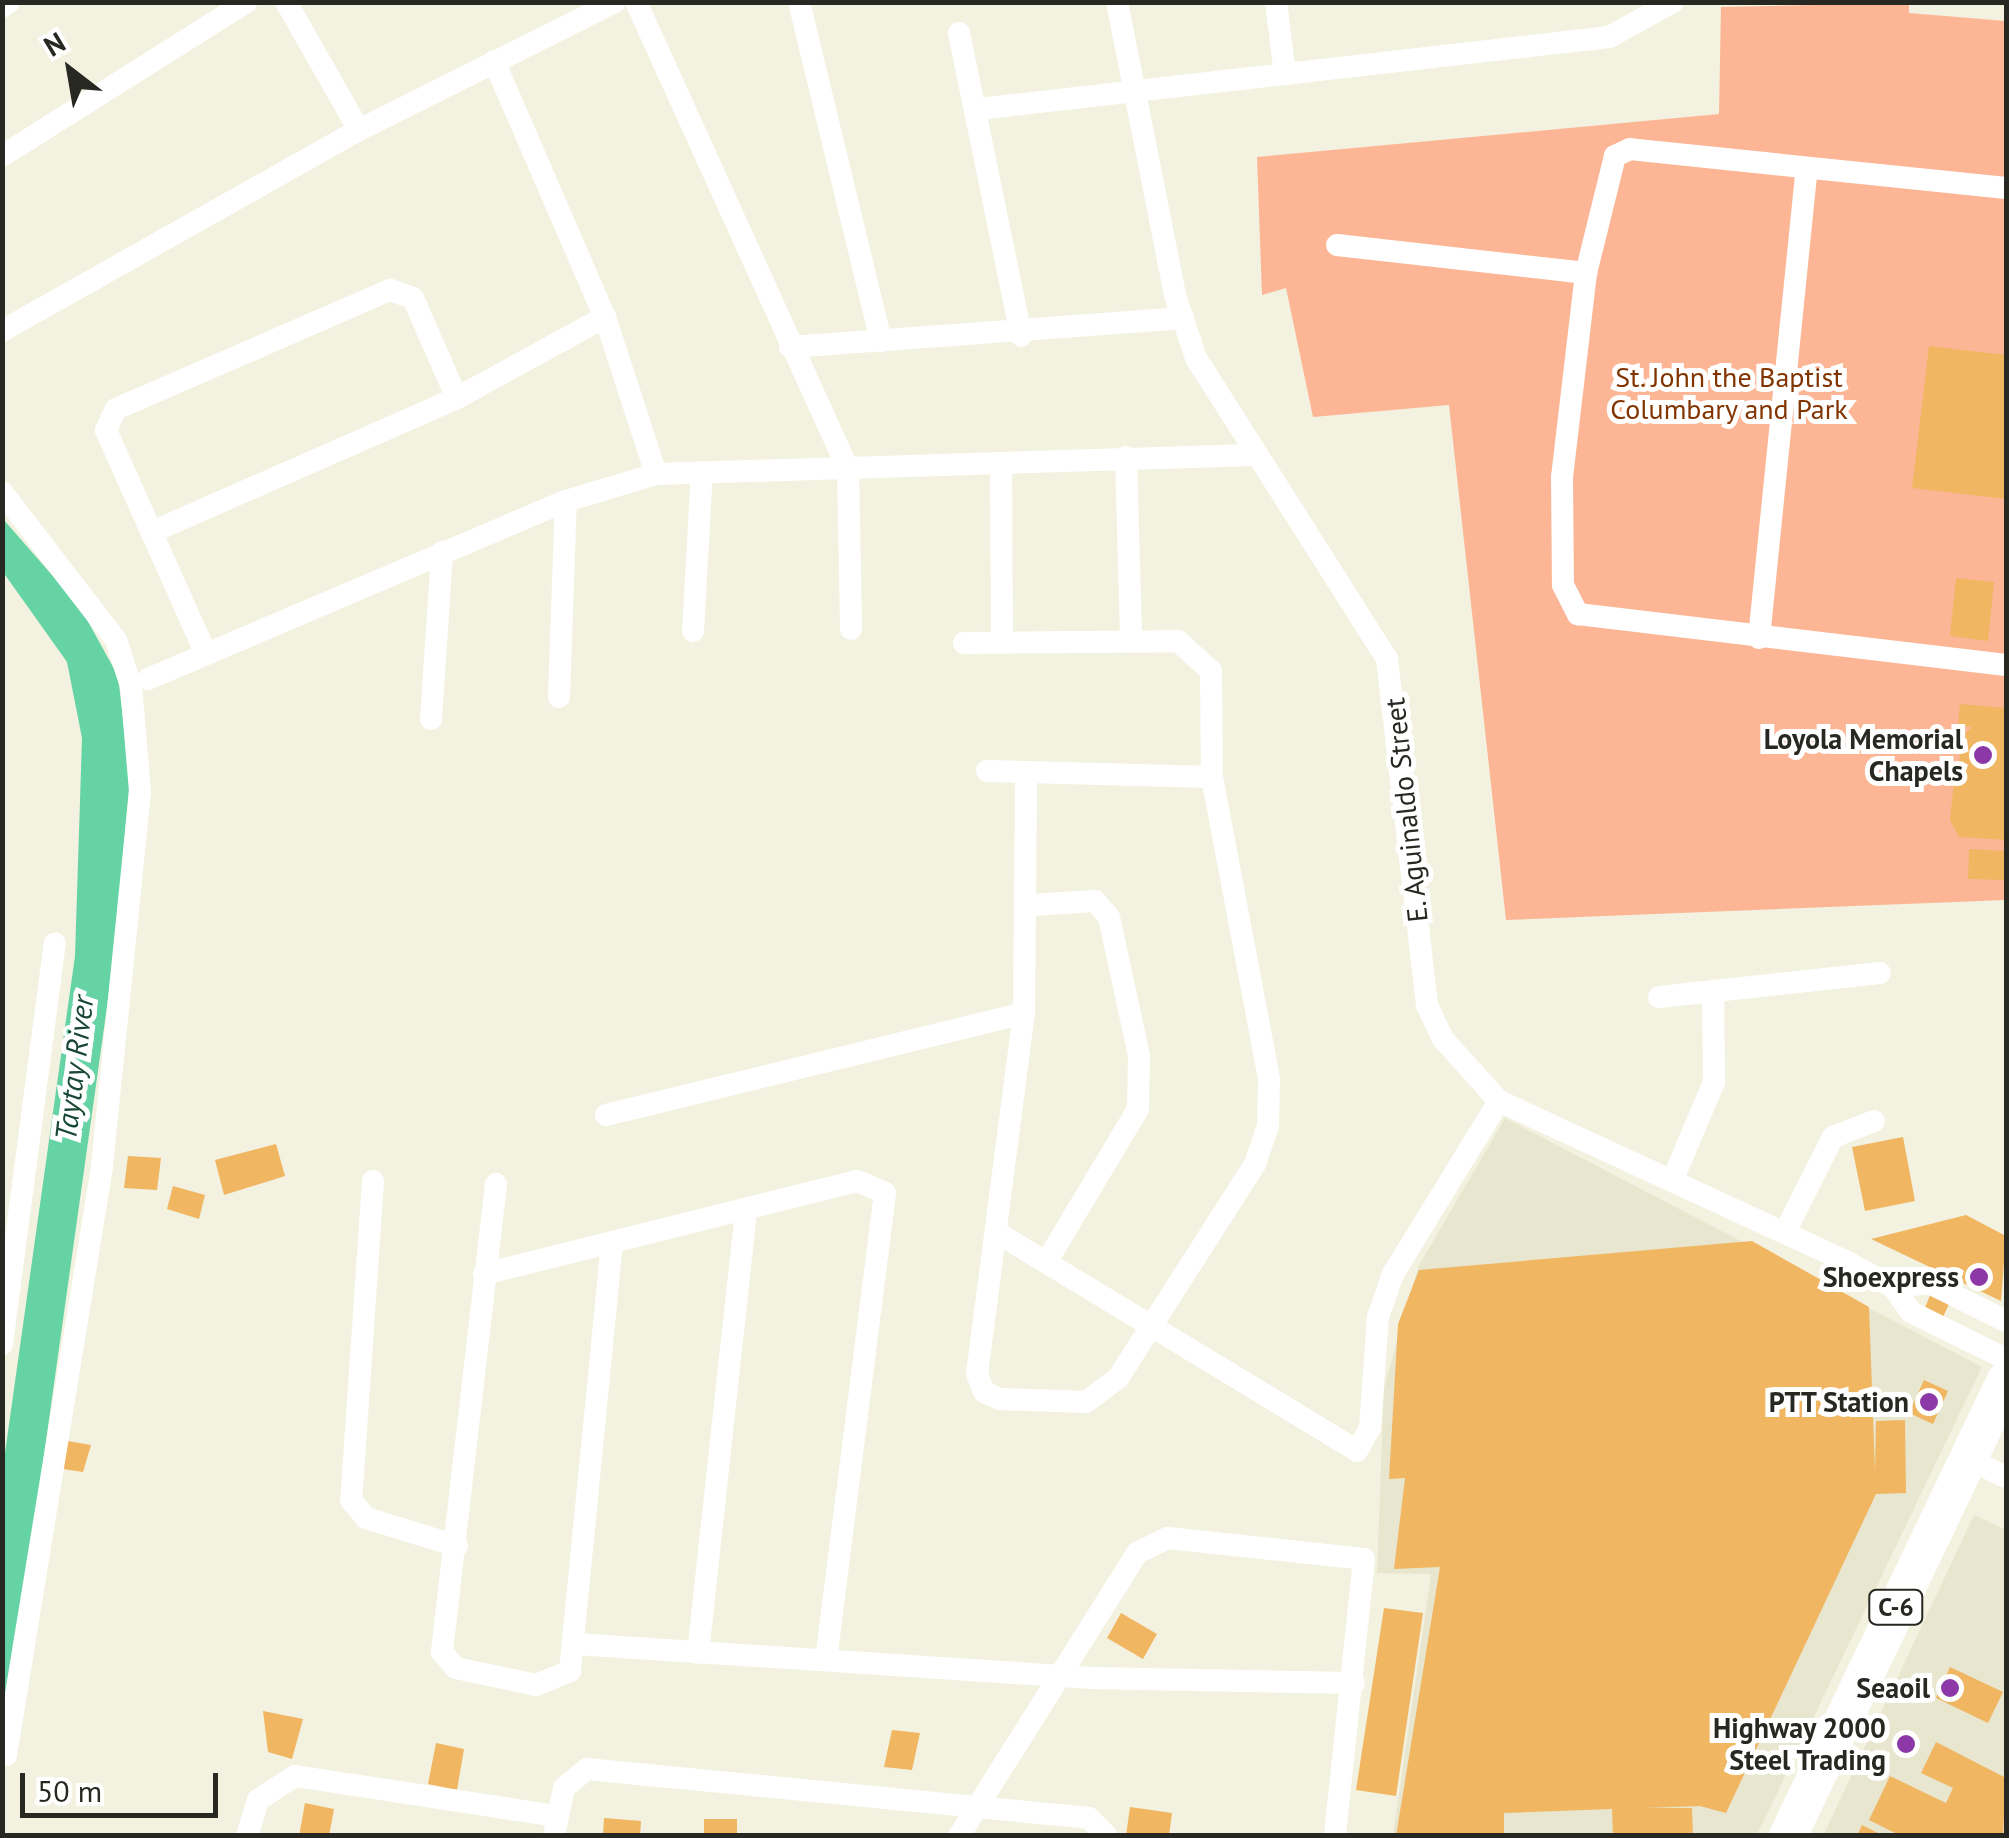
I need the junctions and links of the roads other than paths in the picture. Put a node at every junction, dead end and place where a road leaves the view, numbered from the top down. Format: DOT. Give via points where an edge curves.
graph roads {
  1 [pos="9,2"];
  2 [pos="247,2"];
  3 [pos="286,2"];
  4 [pos="614,2"];
  5 [pos="636,2"];
  6 [pos="799,2"];
  7 [pos="1117,2"];
  8 [pos="1276,2"];
  9 [pos="1673,2"];
  10 [pos="2,7"];
  11 [pos="959,33"];
  12 [pos="494,60"];
  13 [pos="1286,74"];
  14 [pos="1133,90"];
  15 [pos="978,109"];
  16 [pos="358,130"];
  17 [pos="2,156"];
  18 [pos="1807,168"];
  19 [pos="2006,188"];
  20 [pos="1337,245"];
  21 [pos="1586,273"];
  22 [pos="606,317"];
  23 [pos="1181,318"];
  24 [pos="2,332"];
  25 [pos="1020,336"];
  26 [pos="881,341"];
  27 [pos="790,347"];
  28 [pos="457,398"];
  29 [pos="1253,454"];
  30 [pos="1126,457"];
  31 [pos="1001,463"];
  32 [pos="848,469"];
  33 [pos="702,472"];
  34 [pos="656,474"];
  35 [pos="2,492"];
  36 [pos="566,501"];
  37 [pos="152,532"];
  38 [pos="442,552"];
  39 [pos="850,629"];
  40 [pos="694,632"];
  41 [pos="1131,638"];
  42 [pos="1760,638"];
  43 [pos="1002,642"];
  44 [pos="964,643"];
  45 [pos="206,654"];
  46 [pos="2006,664"];
  47 [pos="148,679"];
  48 [pos="559,696"];
  49 [pos="431,719"];
  50 [pos="987,771"];
  51 [pos="1026,772"];
  52 [pos="1212,776"];
  53 [pos="1030,905"];
  54 [pos="55,944"];
  55 [pos="1880,973"];
  56 [pos="1713,992"];
  57 [pos="1659,998"];
  58 [pos="1024,1013"];
  59 [pos="1499,1101"];
  60 [pos="606,1115"];
  61 [pos="1874,1121"];
  62 [pos="373,1181"];
  63 [pos="1672,1182"];
  64 [pos="496,1184"];
  65 [pos="746,1209"];
  66 [pos="996,1232"];
  67 [pos="1786,1232"];
  68 [pos="612,1244"];
  69 [pos="1047,1260"];
  70 [pos="484,1274"];
  71 [pos="1893,1287"];
  72 [pos="2006,1321"];
  73 [pos="1148,1324"];
  74 [pos="2,1344"];
  75 [pos="2006,1359"];
  76 [pos="2006,1380"];
  77 [pos="1968,1458"];
  78 [pos="2006,1477"];
  79 [pos="456,1546"];
  80 [pos="574,1644"];
  81 [pos="698,1653"];
  82 [pos="826,1659"];
  83 [pos="1061,1676"];
  84 [pos="1354,1682"];
  85 [pos="6,1755"];
  86 [pos="978,1806"];
  87 [pos="556,1826"];
  88 [pos="246,1836"];
  89 [pos="959,1836"];
  90 [pos="1107,1836"];
  91 [pos="1335,1836"];
  92 [pos="1788,1836"];
  1 -- 10 [label="street"];
  2 -- 17 [label="street"];
  3 -- 16 [label="street"];
  4 -- 12 [label="street"];
  5 -- 27 [label="street"];
  6 -- 26 [label="street"];
  7 -- 14 [label="street, E. Aguinaldo Street"];
  8 -- 13 [label="street"];
  9 -- 13 [label="street" via="1609,36"];
  11 -- 15 [label="street"];
  12 -- 16 [label="street"];
  12 -- 22 [label="street"];
  13 -- 14 [label="street"];
  14 -- 15 [label="street"];
  14 -- 23 [label="street, E. Aguinaldo Street"];
  15 -- 25 [label="street"];
  16 -- 24 [label="street"];
  18 -- 19 [label="street"];
  18 -- 21 [label="street" via="1630,149 1614,156"];
  18 -- 42 [label="street"];
  20 -- 21 [label="street"];
  21 -- 42 [label="street" via="1562,477 1566,601 1578,614 1618,623"];
  22 -- 28 [label="street"];
  22 -- 34 [label="street"];
  23 -- 25 [label="street"];
  23 -- 29 [label="street, E. Aguinaldo Street" via="1214,398"];
  25 -- 26 [label="street"];
  26 -- 27 [label="street"];
  27 -- 32 [label="street"];
  28 -- 37 [label="street"];
  28 -- 37 [label="street" via="413,298 390,290 116,409 106,430"];
  29 -- 30 [label="street"];
  29 -- 59 [label="street, E. Aguinaldo Street" via="1388,658 1427,1005 1465,1070"];
  30 -- 31 [label="street"];
  30 -- 41 [label="street"];
  31 -- 32 [label="street"];
  31 -- 43 [label="street"];
  32 -- 33 [label="street"];
  32 -- 39 [label="street"];
  33 -- 34 [label="street"];
  33 -- 40 [label="street"];
  34 -- 36 [label="street"];
  35 -- 85 [label="street" via="116,640 140,792 102,1167"];
  36 -- 38 [label="street"];
  36 -- 48 [label="street"];
  37 -- 45 [label="street"];
  38 -- 45 [label="street"];
  38 -- 49 [label="street"];
  41 -- 43 [label="street"];
  41 -- 52 [label="street" via="1196,648 1211,672"];
  42 -- 46 [label="street"];
  43 -- 44 [label="street"];
  45 -- 47 [label="street"];
  50 -- 51 [label="street"];
  51 -- 52 [label="street"];
  51 -- 53 [label="street"];
  52 -- 73 [label="street" via="1268,1080 1268,1126 1254,1164"];
  53 -- 58 [label="street"];
  53 -- 69 [label="street" via="1095,901 1108,917 1139,1056 1138,1109"];
  54 -- 74 [label="street"];
  55 -- 56 [label="street"];
  56 -- 57 [label="street"];
  56 -- 63 [label="street" via="1714,1082"];
  58 -- 60 [label="street"];
  58 -- 66 [label="street"];
  59 -- 63 [label="street, E. Aguinaldo Street"];
  59 -- 73 [label="street" via="1393,1274 1378,1317 1370,1428 1357,1452"];
  61 -- 67 [label="street" via="1833,1137"];
  62 -- 79 [label="street" via="351,1500 366,1518"];
  63 -- 67 [label="street, E. Aguinaldo Street"];
  64 -- 70 [label="street"];
  65 -- 68 [label="street"];
  65 -- 81 [label="street"];
  65 -- 82 [label="street" via="857,1181 885,1193"];
  66 -- 69 [label="street"];
  66 -- 73 [label="street" via="977,1374 984,1392 1103,1396"];
  67 -- 71 [label="street, E. Aguinaldo Street"];
  68 -- 70 [label="street"];
  68 -- 80 [label="street"];
  69 -- 73 [label="street"];
  70 -- 79 [label="street"];
  71 -- 72 [label="street, E. Aguinaldo Street" via="1929,1283"];
  71 -- 75 [label="street, E. Aguinaldo Street" via="1911,1312"];
  76 -- 77 [label="main road, C-6"];
  77 -- 78 [label="street"];
  77 -- 92 [label="main road, C-6"];
  79 -- 80 [label="street" via="446,1664 556,1684 570,1672"];
  80 -- 81 [label="street"];
  81 -- 82 [label="street"];
  82 -- 83 [label="street"];
  83 -- 84 [label="street"];
  83 -- 84 [label="street" via="1137,1553 1168,1538 1364,1559"];
  83 -- 86 [label="street"];
  84 -- 91 [label="street"];
  86 -- 87 [label="street" via="587,1770 570,1776"];
  86 -- 89 [label="street"];
  86 -- 90 [label="street" via="1089,1818"];
  87 -- 88 [label="street" via="294,1776 258,1800"];
}
